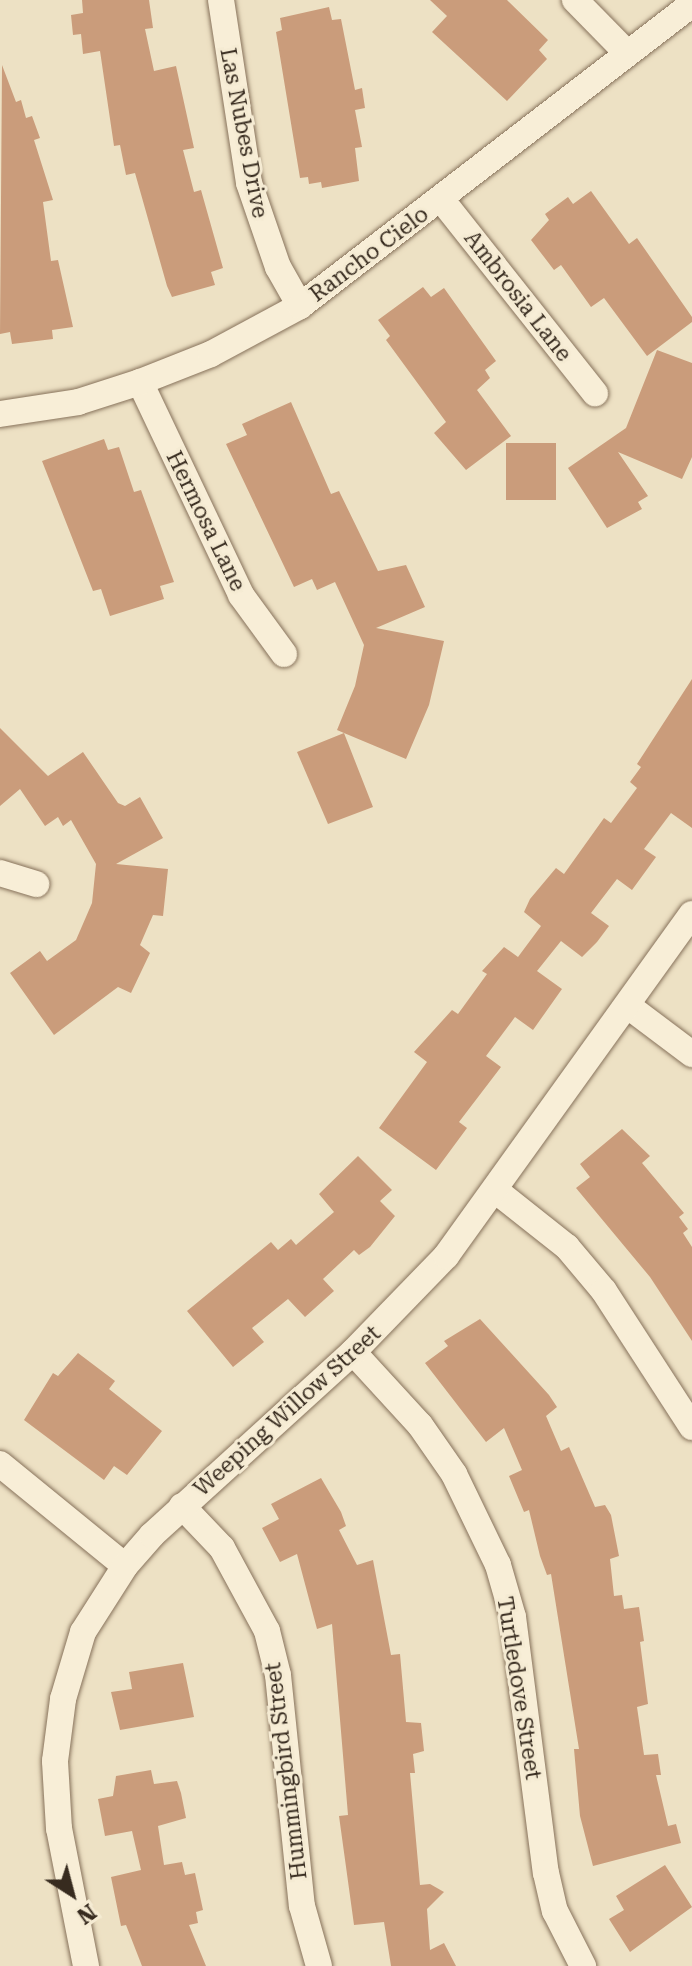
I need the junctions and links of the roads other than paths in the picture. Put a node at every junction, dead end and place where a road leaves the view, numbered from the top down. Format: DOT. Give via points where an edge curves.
graph roads {
  1 [pos="221,0"];
  2 [pos="575,0"];
  3 [pos="692,4"];
  4 [pos="627,53"];
  5 [pos="441,199"];
  6 [pos="300,306"];
  7 [pos="140,382"];
  8 [pos="595,393"];
  9 [pos="0,414"];
  10 [pos="284,654"];
  11 [pos="0,873"];
  12 [pos="36,884"];
  13 [pos="692,914"];
  14 [pos="628,1006"];
  15 [pos="692,1054"];
  16 [pos="495,1190"];
  17 [pos="353,1352"];
  18 [pos="692,1427"];
  19 [pos="0,1464"];
  20 [pos="182,1506"];
  21 [pos="125,1566"];
  22 [pos="86,1966"];
  23 [pos="319,1966"];
  24 [pos="583,1966"];
  1 -- 6 [label="street, Las Nubes Drive" via="249,183 278,267"];
  2 -- 4 [label="street"];
  3 -- 4 [label="street, Rancho Cielo"];
  4 -- 5 [label="street, Rancho Cielo"];
  5 -- 6 [label="street, Rancho Cielo"];
  5 -- 8 [label="street, Ambrosia Lane"];
  6 -- 7 [label="street, Rancho Cielo" via="211,354"];
  7 -- 9 [label="street, Rancho Cielo" via="78,402"];
  7 -- 10 [label="street, Hermosa Lane" via="241,595"];
  11 -- 12 [label="street"];
  13 -- 14 [label="street, Weeping Willow Street"];
  14 -- 15 [label="street"];
  14 -- 16 [label="street, Weeping Willow Street"];
  16 -- 17 [label="street, Weeping Willow Street" via="446,1256"];
  16 -- 18 [label="street" via="567,1247 604,1291"];
  17 -- 20 [label="street, Weeping Willow Street"];
  17 -- 24 [label="street, Turtledove Street" via="420,1425 454,1474 498,1565 513,1617 546,1873 555,1911"];
  19 -- 21 [label="street"];
  20 -- 21 [label="street, Weeping Willow Street"];
  20 -- 23 [label="street, Hummingbird Street" via="222,1548 267,1631 278,1675 302,1906"];
  21 -- 22 [label="street, Weeping Willow Street" via="83,1632 63,1699 55,1761 59,1829"];
}
